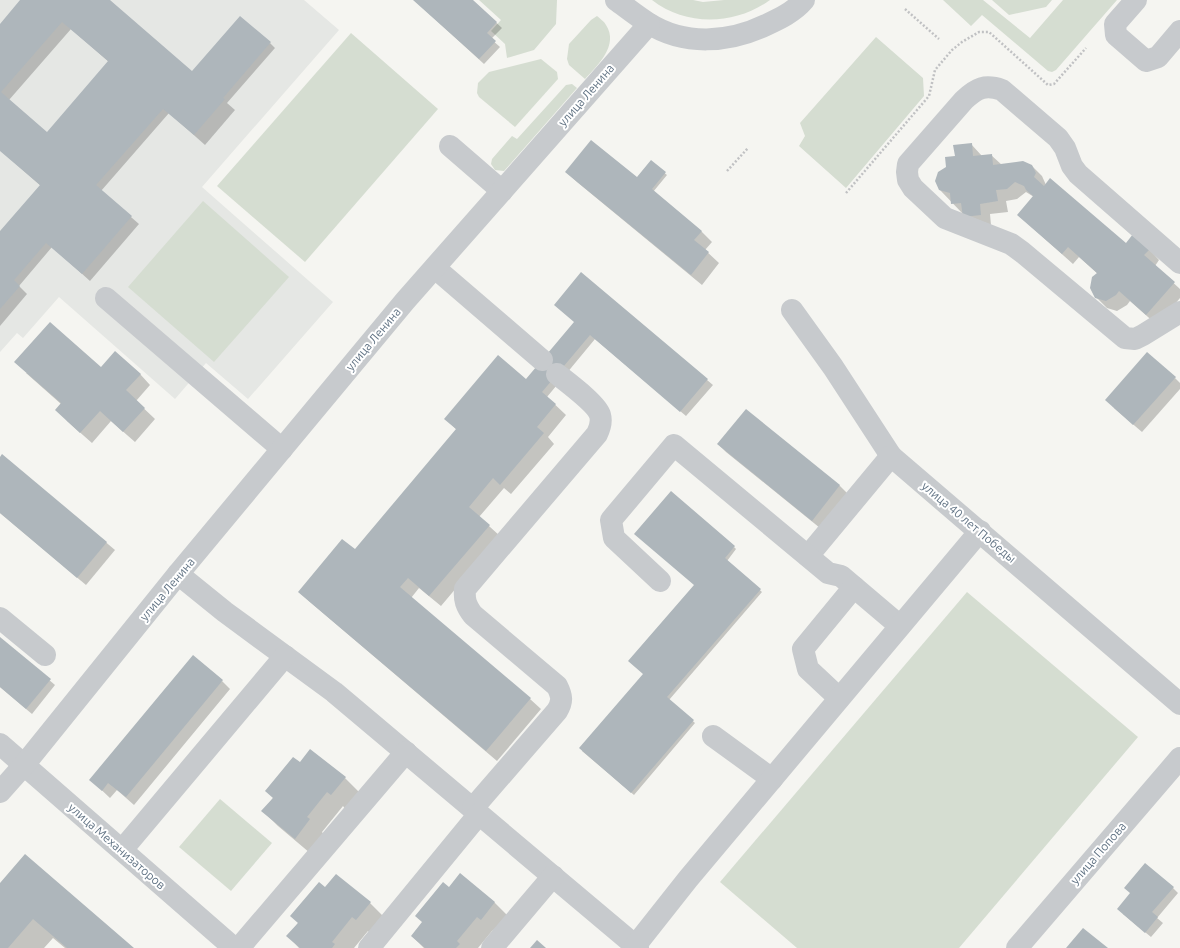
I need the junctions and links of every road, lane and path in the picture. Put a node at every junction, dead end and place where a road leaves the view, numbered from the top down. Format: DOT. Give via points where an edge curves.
graph roads {
  1 [pos="616,0"];
  2 [pos="804,0"];
  3 [pos="1136,0"];
  4 [pos="905,9"];
  5 [pos="649,24"];
  6 [pos="1180,31"];
  7 [pos="939,39"];
  8 [pos="1086,48"];
  9 [pos="1063,74"];
  10 [pos="450,146"];
  11 [pos="748,148"];
  12 [pos="727,171"];
  13 [pos="502,191"];
  14 [pos="1180,263"];
  15 [pos="435,268"];
  16 [pos="106,298"];
  17 [pos="792,310"];
  18 [pos="1180,312"];
  19 [pos="282,449"];
  20 [pos="891,456"];
  21 [pos="980,531"];
  22 [pos="808,556"];
  23 [pos="178,574"];
  24 [pos="660,581"];
  25 [pos="854,587"];
  26 [pos="0,618"];
  27 [pos="900,626"];
  28 [pos="46,656"];
  29 [pos="285,656"];
  30 [pos="840,698"];
  31 [pos="1180,704"];
  32 [pos="713,736"];
  33 [pos="0,744"];
  34 [pos="406,752"];
  35 [pos="1180,758"];
  36 [pos="24,765"];
  37 [pos="772,779"];
  38 [pos="0,792"];
  39 [pos="476,811"];
  40 [pos="122,850"];
  41 [pos="553,876"];
  42 [pos="636,947"];
  43 [pos="234,948"];
  44 [pos="239,948"];
  45 [pos="369,948"];
  46 [pos="492,948"];
  47 [pos="1017,948"];
  1 -- 5 [label="street"];
  2 -- 5 [label="street" via="788,14 774,21 744,34 729,37 684,38"];
  3 -- 6 [label="street" via="1116,24 1116,35 1146,61 1158,57"];
  4 -- 7 [label="path"];
  5 -- 13 [label="street, улица Ленина"];
  8 -- 9 [label="path"];
  10 -- 13 [label="street"];
  11 -- 12 [label="path"];
  13 -- 15 [label="street, улица Ленина"];
  14 -- 18 [label="street" via="1078,174 1072,166 1066,148 1058,138 1002,90 992,86 983,87 964,100 908,164 908,180 946,218 1011,244 1125,338 1143,335"];
  15 -- 19 [label="street, улица Ленина"];
  15 -- 39 [label="street" via="595,406 600,415 601,425 597,434 465,589 466,607 557,686 562,703"];
  16 -- 19 [label="street"];
  17 -- 20 [label="street, улица 40 лет Победы"];
  19 -- 23 [label="street, улица Ленина"];
  20 -- 21 [label="street, улица 40 лет Победы"];
  20 -- 22 [label="street"];
  21 -- 27 [label="street"];
  21 -- 31 [label="street, улица 40 лет Победы"];
  22 -- 24 [label="street" via="674,445 611,520 614,538"];
  22 -- 25 [label="street" via="828,573 841,576"];
  23 -- 29 [label="street"];
  23 -- 36 [label="street, улица Ленина"];
  25 -- 27 [label="street"];
  25 -- 30 [label="street" via="803,650 808,670"];
  26 -- 28 [label="street"];
  27 -- 30 [label="street"];
  29 -- 34 [label="street" via="334,692"];
  29 -- 40 [label="street"];
  30 -- 37 [label="street"];
  32 -- 37 [label="street"];
  33 -- 36 [label="street, улица Механизаторов"];
  34 -- 39 [label="street"];
  34 -- 44 [label="street"];
  35 -- 47 [label="street, улица Попова"];
  36 -- 38 [label="street, улица Ленина"];
  36 -- 40 [label="street, улица Механизаторов"];
  37 -- 42 [label="street" via="688,879"];
  39 -- 41 [label="street"];
  39 -- 45 [label="street"];
  40 -- 43 [label="street, улица Механизаторов"];
  41 -- 42 [label="street"];
  41 -- 46 [label="street"];
}
